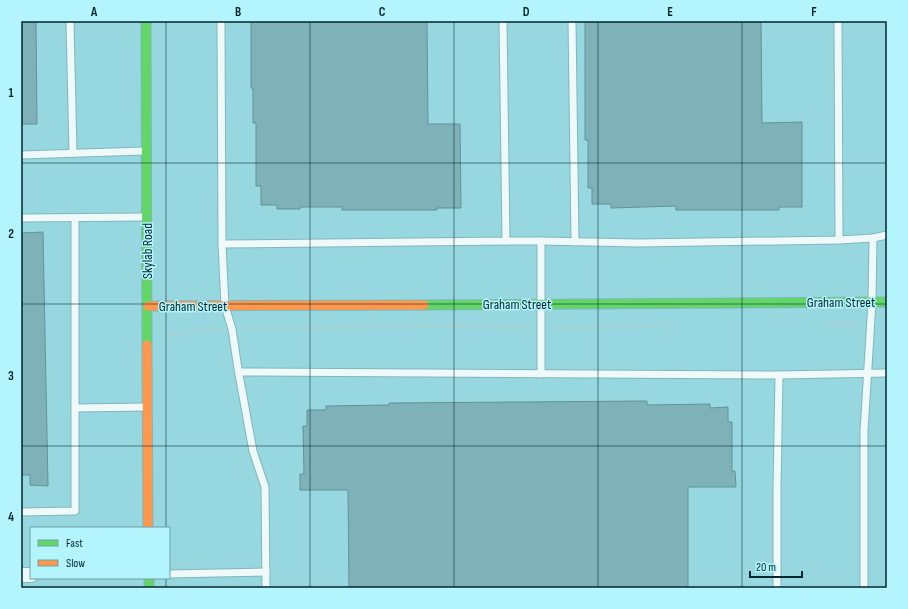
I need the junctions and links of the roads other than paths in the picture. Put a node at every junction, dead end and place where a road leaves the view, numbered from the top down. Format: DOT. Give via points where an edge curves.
graph roads {
  1 [pos="70,21"];
  2 [pos="146,21"];
  3 [pos="221,21"];
  4 [pos="503,21"];
  5 [pos="572,21"];
  6 [pos="838,21"];
  7 [pos="147,151"];
  8 [pos="73,153"];
  9 [pos="21,155"];
  10 [pos="147,217"];
  11 [pos="21,218"];
  12 [pos="75,218"];
  13 [pos="887,235"];
  14 [pos="873,238"];
  15 [pos="839,240"];
  16 [pos="506,241"];
  17 [pos="541,241"];
  18 [pos="575,242"];
  19 [pos="222,244"];
  20 [pos="872,302"];
  21 [pos="887,302"];
  22 [pos="542,304"];
  23 [pos="148,306"];
  24 [pos="225,306"];
  25 [pos="239,372"];
  26 [pos="867,373"];
  27 [pos="887,373"];
  28 [pos="541,374"];
  29 [pos="779,375"];
  30 [pos="148,407"];
  31 [pos="75,408"];
  32 [pos="21,512"];
  33 [pos="148,527"];
  34 [pos="266,572"];
  35 [pos="170,574"];
  36 [pos="266,588"];
  37 [pos="777,588"];
  38 [pos="864,588"];
  1 -- 8 [label="lane"];
  2 -- 7 [label="street, Skylab Road"];
  3 -- 19 [label="lane"];
  4 -- 16 [label="lane"];
  5 -- 18 [label="lane"];
  6 -- 15 [label="lane"];
  7 -- 8 [label="lane"];
  7 -- 10 [label="street, Skylab Road"];
  8 -- 9 [label="lane"];
  10 -- 12 [label="lane"];
  10 -- 23 [label="street, Skylab Road"];
  11 -- 12 [label="lane"];
  12 -- 31 [label="lane"];
  13 -- 14 [label="lane"];
  14 -- 15 [label="lane"];
  14 -- 20 [label="lane"];
  15 -- 18 [label="lane"];
  16 -- 17 [label="lane"];
  16 -- 19 [label="lane"];
  17 -- 18 [label="lane"];
  17 -- 22 [label="lane"];
  19 -- 24 [label="lane"];
  20 -- 21 [label="street, Graham Street"];
  20 -- 22 [label="street, Graham Street"];
  20 -- 26 [label="lane"];
  22 -- 24 [label="street, Graham Street"];
  22 -- 28 [label="lane"];
  23 -- 24 [label="street, Graham Street"];
  23 -- 30 [label="street, Skylab Road"];
  24 -- 25 [label="lane" via="232,329"];
  25 -- 28 [label="lane"];
  25 -- 34 [label="lane" via="253,451 265,487"];
  26 -- 27 [label="lane"];
  26 -- 29 [label="lane"];
  26 -- 38 [label="lane" via="864,431"];
  28 -- 29 [label="lane"];
  29 -- 37 [label="lane"];
  30 -- 31 [label="lane"];
  30 -- 33 [label="street, Skylab Road"];
  31 -- 32 [label="lane" via="75,511"];
  34 -- 35 [label="lane"];
  34 -- 36 [label="lane"];
}
